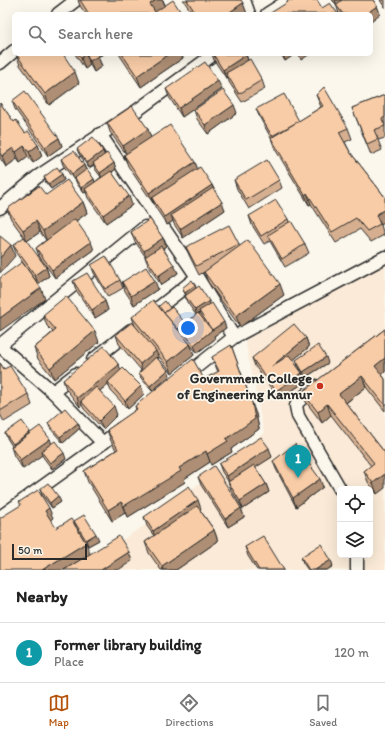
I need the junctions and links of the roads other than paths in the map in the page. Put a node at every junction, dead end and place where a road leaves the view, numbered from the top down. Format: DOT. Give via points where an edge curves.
graph roads {
  1 [pos="76,0"];
  2 [pos="244,0"];
  3 [pos="289,0"];
  4 [pos="61,12"];
  5 [pos="248,12"];
  6 [pos="270,12"];
  7 [pos="12,53"];
  8 [pos="211,56"];
  9 [pos="0,63"];
  10 [pos="100,134"];
  11 [pos="0,207"];
  12 [pos="157,218"];
  13 [pos="385,258"];
  14 [pos="197,277"];
  15 [pos="234,337"];
  16 [pos="0,345"];
  17 [pos="328,377"];
  18 [pos="178,382"];
  19 [pos="53,392"];
  20 [pos="128,422"];
  21 [pos="103,443"];
  22 [pos="338,486"];
  23 [pos="0,517"];
  24 [pos="357,558"];
  25 [pos="357,570"];
  1 -- 4 [label="street"];
  2 -- 5 [label="street"];
  3 -- 6 [label="street"];
  7 -- 9 [label="street"];
  8 -- 10 [label="street"];
  10 -- 11 [label="street" via="37,177"];
  10 -- 12 [label="street"];
  12 -- 14 [label="street"];
  12 -- 16 [label="street"];
  13 -- 15 [label="street"];
  14 -- 15 [label="street"];
  14 -- 19 [label="street"];
  15 -- 18 [label="street"];
  16 -- 19 [label="street"];
  17 -- 22 [label="street" via="296,406 298,416"];
  19 -- 21 [label="street"];
  20 -- 21 [label="street"];
  21 -- 23 [label="street"];
  24 -- 25 [label="street"];
}
